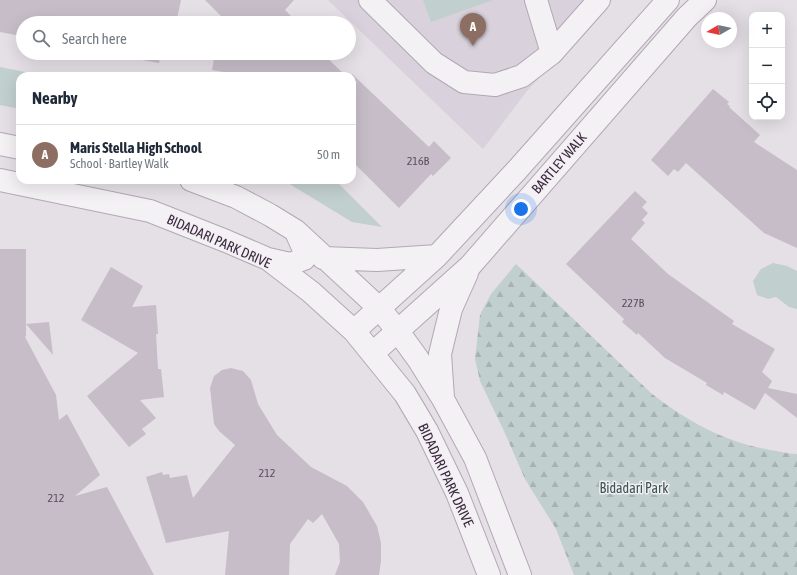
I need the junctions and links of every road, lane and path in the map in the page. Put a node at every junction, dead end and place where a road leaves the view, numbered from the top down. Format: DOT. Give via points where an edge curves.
graph roads {
  1 [pos="370,0"];
  2 [pos="536,0"];
  3 [pos="599,0"];
  4 [pos="668,0"];
  5 [pos="705,0"];
  6 [pos="552,53"];
  7 [pos="0,144"];
  8 [pos="16,147"];
  9 [pos="0,180"];
  10 [pos="16,183"];
  11 [pos="19,184"];
  12 [pos="202,184"];
  13 [pos="296,231"];
  14 [pos="437,256"];
  15 [pos="323,258"];
  16 [pos="268,259"];
  17 [pos="470,266"];
  18 [pos="378,308"];
  19 [pos="397,330"];
  20 [pos="354,331"];
  21 [pos="373,353"];
  22 [pos="443,399"];
  23 [pos="489,575"];
  24 [pos="520,575"];
  1 -- 6 [label="street" via="434,63 464,82 495,84 522,76"];
  2 -- 6 [label="street"];
  3 -- 6 [label="street"];
  4 -- 14 [label="street, BARTLEY WALK"];
  5 -- 17 [label="street, BARTLEY WALK" via="687,17"];
  7 -- 8 [label="street"];
  9 -- 10 [label="street, BIDADARI PARK DRIVE"];
  11 -- 16 [label="street, BIDADARI PARK DRIVE" via="150,211"];
  12 -- 13 [label="street, BIDADARI PARK DRIVE" via="236,197"];
  13 -- 15 [label="street, BIDADARI PARK DRIVE"];
  13 -- 16 [label="street" via="304,250 304,259 290,264"];
  14 -- 15 [label="street" via="377,260"];
  14 -- 18 [label="street, BARTLEY WALK"];
  15 -- 18 [label="street, BIDADARI PARK DRIVE"];
  16 -- 20 [label="street, BIDADARI PARK DRIVE" via="311,292"];
  17 -- 19 [label="street, BARTLEY WALK"];
  17 -- 22 [label="street" via="451,309 440,354"];
  18 -- 19 [label="street, BIDADARI PARK DRIVE"];
  18 -- 20 [label="street, BARTLEY WALK"];
  19 -- 21 [label="street, BARTLEY WALK"];
  19 -- 22 [label="street, BIDADARI PARK DRIVE"];
  20 -- 21 [label="street, BIDADARI PARK DRIVE"];
  21 -- 23 [label="street, BIDADARI PARK DRIVE" via="405,394 427,431 457,493"];
  22 -- 24 [label="street, BIDADARI PARK DRIVE" via="475,458"];
}
